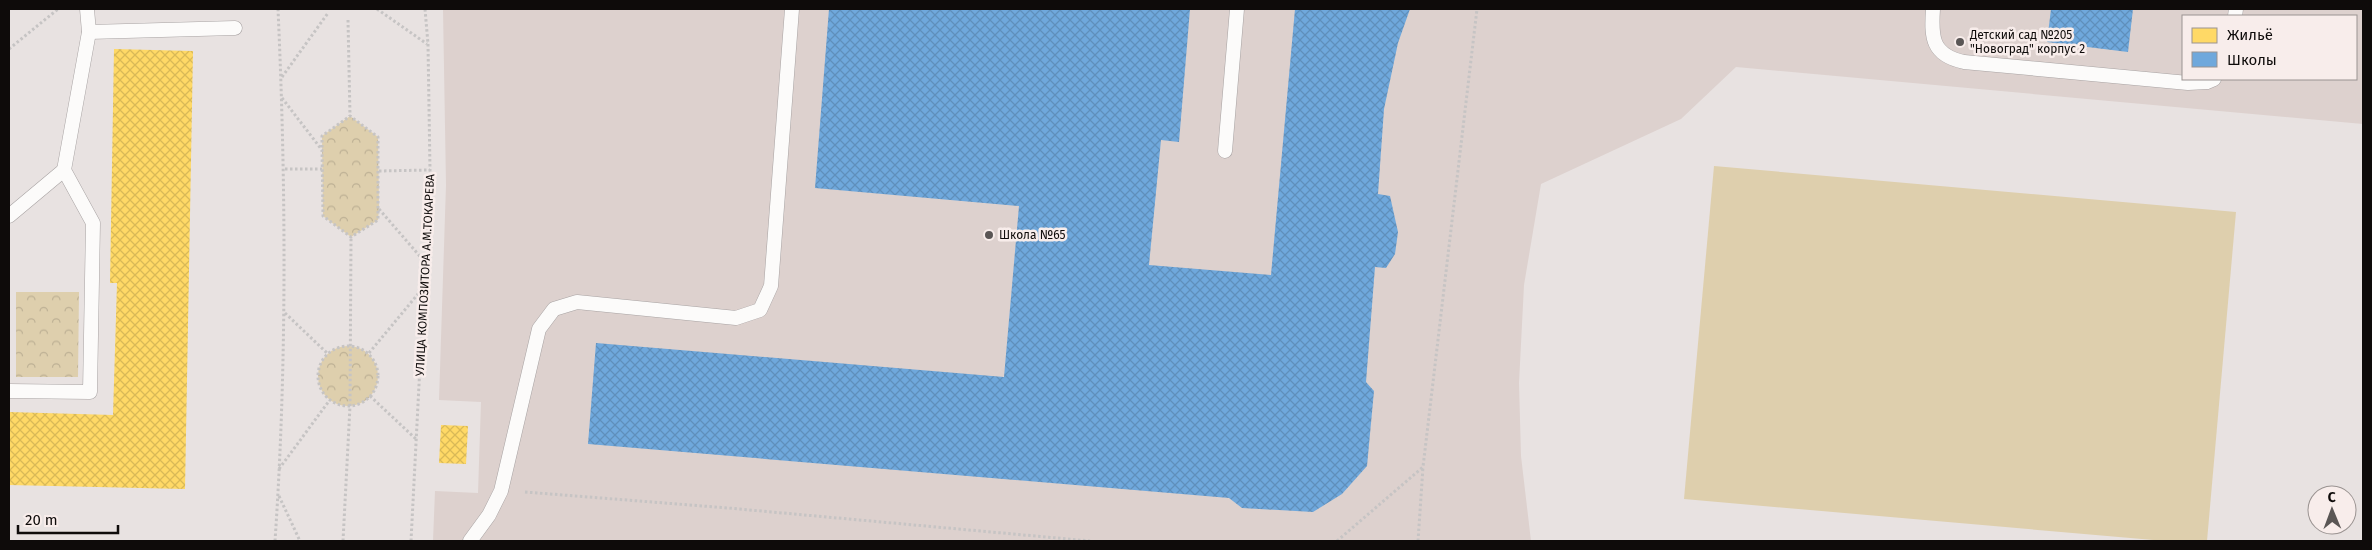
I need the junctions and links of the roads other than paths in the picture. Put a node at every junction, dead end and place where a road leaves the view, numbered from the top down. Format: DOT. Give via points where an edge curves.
graph roads {
  1 [pos="87,9"];
  2 [pos="792,9"];
  3 [pos="1237,9"];
  4 [pos="1933,9"];
  5 [pos="234,28"];
  6 [pos="89,32"];
  7 [pos="2212,80"];
  8 [pos="1225,152"];
  9 [pos="64,170"];
  10 [pos="9,216"];
  11 [pos="9,390"];
  12 [pos="470,541"];
  1 -- 6 [label="lane"];
  2 -- 12 [label="lane" via="771,286 760,310 736,318 577,302 554,309 539,329 501,491"];
  3 -- 8 [label="lane"];
  4 -- 7 [label="lane" via="1933,41 1950,59 2188,83"];
  5 -- 6 [label="lane"];
  6 -- 9 [label="lane"];
  9 -- 10 [label="lane"];
  9 -- 11 [label="lane" via="93,223 90,392"];
}
